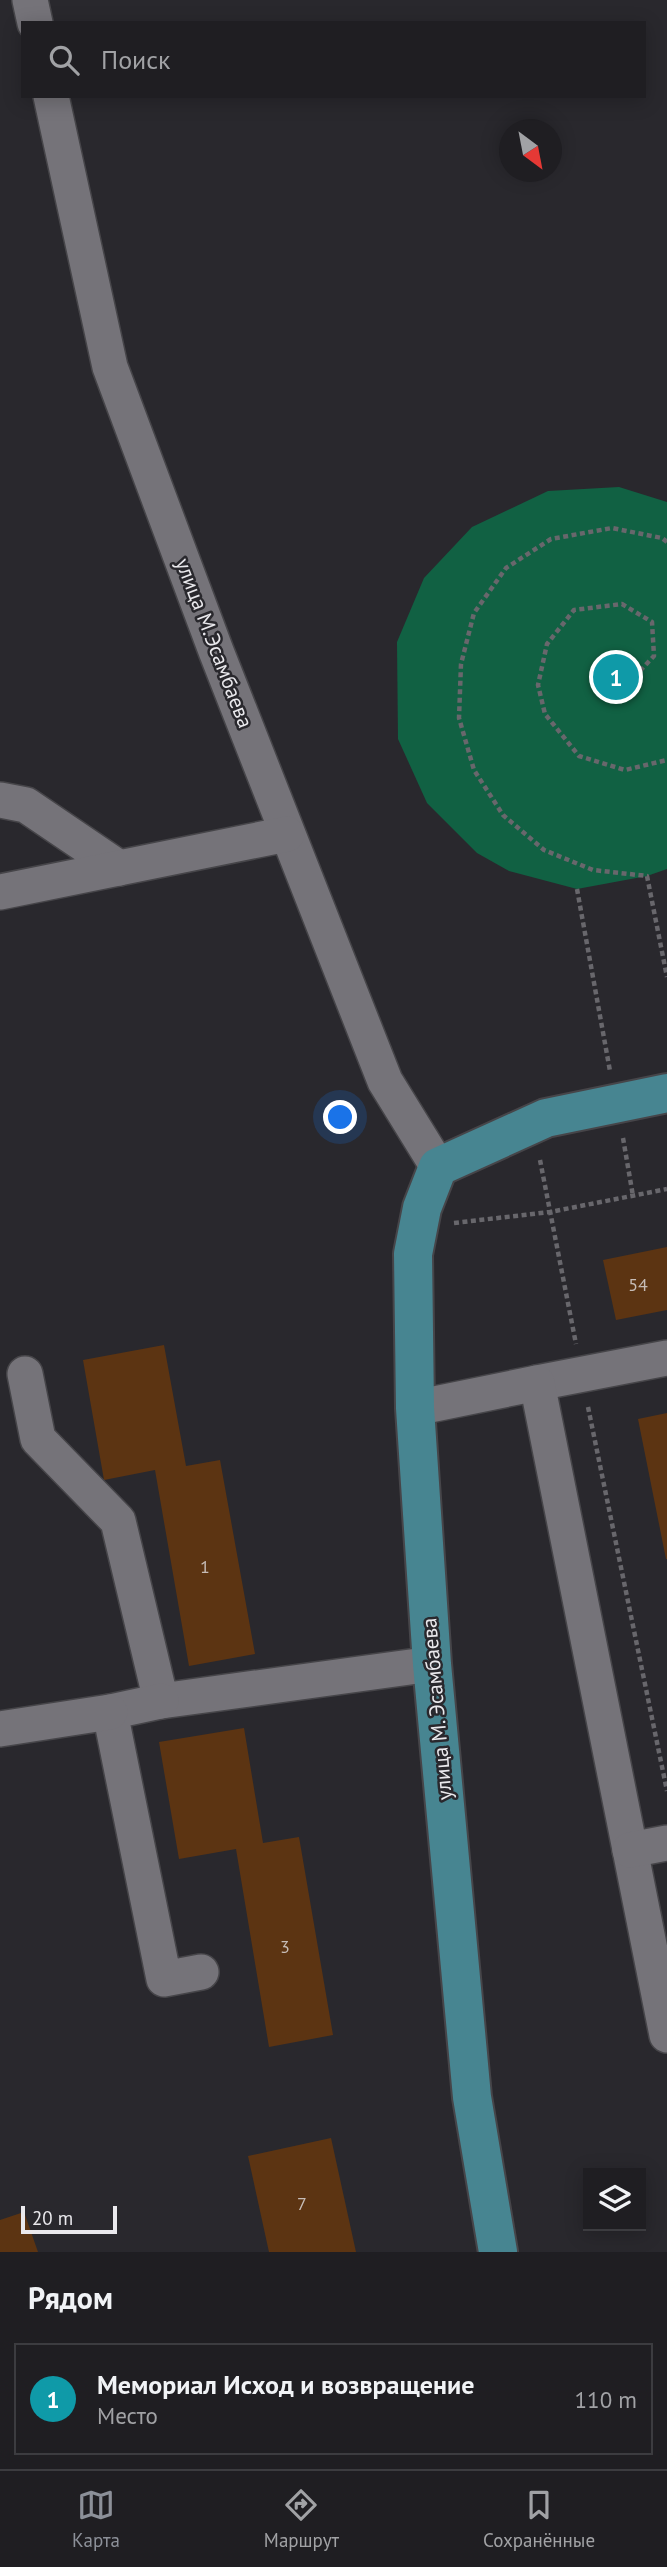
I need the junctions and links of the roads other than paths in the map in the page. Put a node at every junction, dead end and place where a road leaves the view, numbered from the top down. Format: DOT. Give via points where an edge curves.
graph roads {
  1 [pos="30,0"];
  2 [pos="35,21"];
  3 [pos="51,98"];
  4 [pos="0,800"];
  5 [pos="287,834"];
  6 [pos="119,868"];
  7 [pos="0,892"];
  8 [pos="667,1093"];
  9 [pos="438,1167"];
  10 [pos="667,1358"];
  11 [pos="25,1374"];
  12 [pos="537,1383"];
  13 [pos="415,1408"];
  14 [pos="432,1664"];
  15 [pos="161,1701"];
  16 [pos="110,1712"];
  17 [pos="0,1729"];
  18 [pos="667,1843"];
  19 [pos="630,1850"];
  20 [pos="201,1972"];
  21 [pos="667,2035"];
  22 [pos="498,2252"];
  1 -- 2 [label="street"];
  3 -- 5 [label="street, улица М.Эсамбаева" via="110,368"];
  4 -- 6 [label="street" via="26,805"];
  5 -- 6 [label="street"];
  5 -- 9 [label="street, улица М.Эсамбаева" via="385,1081"];
  6 -- 7 [label="street"];
  8 -- 9 [label="main road" via="546,1118"];
  9 -- 13 [label="main road, улица М. Эсамбаева" via="422,1208 413,1254"];
  10 -- 12 [label="street"];
  11 -- 15 [label="street" via="38,1439 118,1521"];
  12 -- 13 [label="street"];
  12 -- 19 [label="street"];
  13 -- 14 [label="main road, улица М. Эсамбаева"];
  14 -- 15 [label="street"];
  14 -- 22 [label="main road, улица М. Эсамбаева" via="472,2097"];
  15 -- 16 [label="street"];
  16 -- 17 [label="street"];
  16 -- 20 [label="street" via="164,1979"];
  18 -- 19 [label="street"];
  19 -- 21 [label="street"];
}
